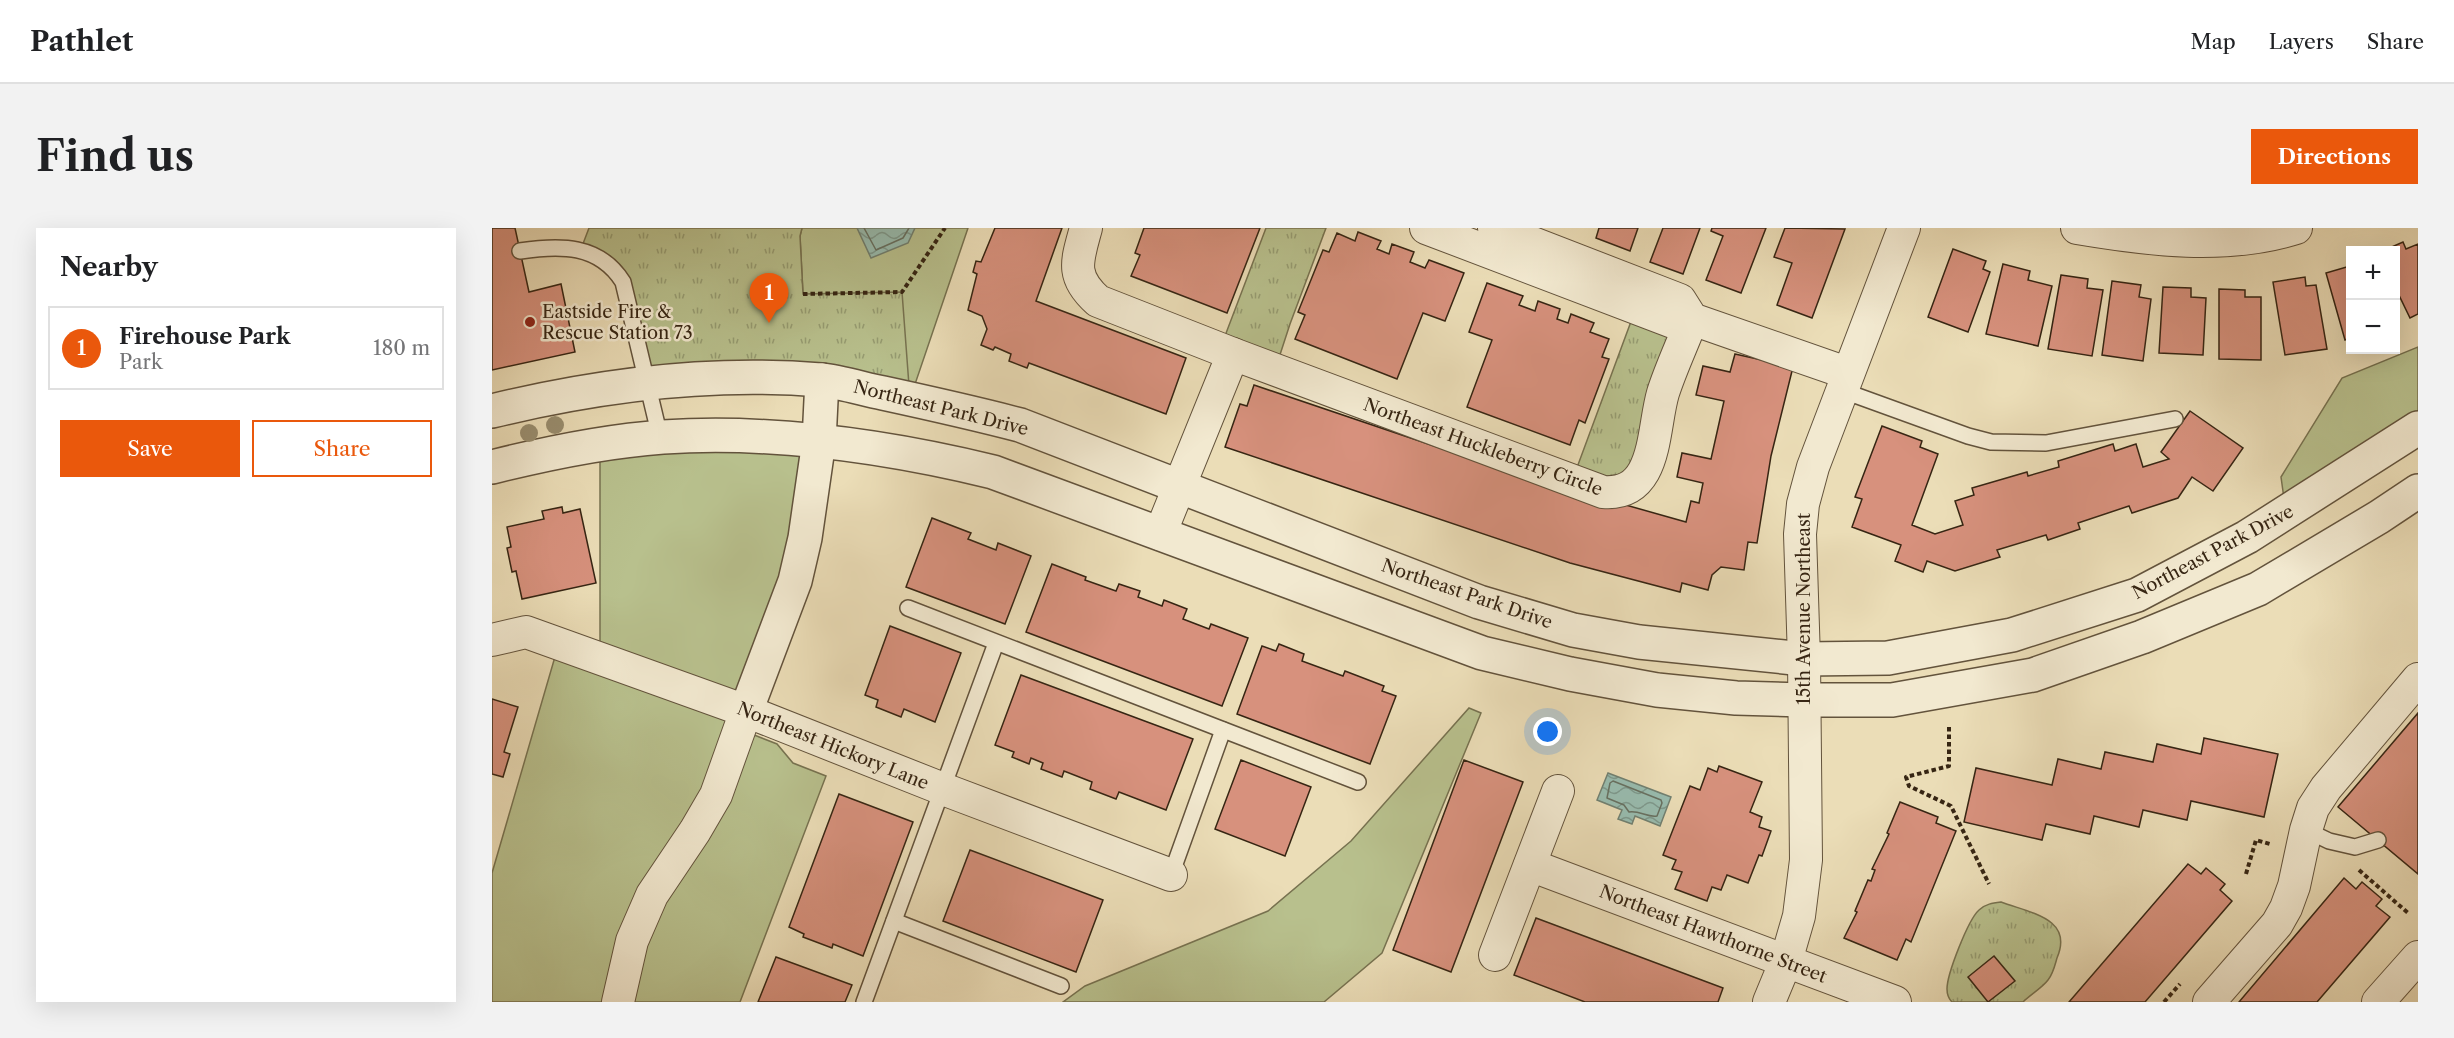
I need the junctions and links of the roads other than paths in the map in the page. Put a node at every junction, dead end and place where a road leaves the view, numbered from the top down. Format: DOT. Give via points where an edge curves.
graph roads {
  1 [pos="1086,228"];
  2 [pos="1426,228"];
  3 [pos="1494,228"];
  4 [pos="1904,228"];
  5 [pos="2077,228"];
  6 [pos="2296,228"];
  7 [pos="520,251"];
  8 [pos="1692,319"];
  9 [pos="1233,354"];
  10 [pos="822,380"];
  11 [pos="1844,381"];
  12 [pos="648,382"];
  13 [pos="492,411"];
  14 [pos="2175,419"];
  15 [pos="2418,428"];
  16 [pos="660,437"];
  17 [pos="819,441"];
  18 [pos="492,467"];
  19 [pos="1179,487"];
  20 [pos="2418,490"];
  21 [pos="1160,534"];
  22 [pos="908,608"];
  23 [pos="492,640"];
  24 [pos="996,643"];
  25 [pos="1804,659"];
  26 [pos="2418,679"];
  27 [pos="1804,700"];
  28 [pos="746,711"];
  29 [pos="1223,730"];
  30 [pos="1358,782"];
  31 [pos="943,789"];
  32 [pos="1558,791"];
  33 [pos="2306,830"];
  34 [pos="2378,840"];
  35 [pos="1530,865"];
  36 [pos="1171,875"];
  37 [pos="894,921"];
  38 [pos="1495,955"];
  39 [pos="2418,957"];
  40 [pos="1785,961"];
  41 [pos="1061,986"];
  42 [pos="618,1002"];
  43 [pos="864,1002"];
  44 [pos="1769,1002"];
  45 [pos="1895,1002"];
  46 [pos="2209,1002"];
  47 [pos="2378,1002"];
  1 -- 9 [label="street, Northeast Huckleberry Circle" via="1077,260 1084,289 1098,301"];
  2 -- 8 [label="street" via="1673,322"];
  3 -- 8 [label="street" via="1680,300"];
  4 -- 11 [label="street, 15th Avenue Northeast"];
  5 -- 6 [label="street" via="2155,239 2206,241 2278,234"];
  7 -- 12 [label="lane" via="552,246 581,249 615,269 623,282"];
  8 -- 9 [label="street, Northeast Huckleberry Circle" via="1664,392 1653,452 1639,478 1618,493 1603,492"];
  8 -- 11 [label="street"];
  9 -- 19 [label="street"];
  10 -- 12 [label="street, Northeast Park Drive"];
  10 -- 17 [label="street"];
  10 -- 19 [label="street, Northeast Park Drive" via="1020,425"];
  11 -- 14 [label="lane" via="1968,436 1991,442 2046,443"];
  11 -- 25 [label="street, 15th Avenue Northeast" via="1803,504 1800,534"];
  12 -- 13 [label="street, Northeast Park Drive"];
  12 -- 16 [label="lane"];
  15 -- 25 [label="street, Northeast Park Drive" via="2247,537 2137,595 2013,635 1888,658"];
  16 -- 17 [label="street" via="705,435"];
  16 -- 18 [label="street" via="546,453"];
  17 -- 21 [label="street" via="864,445 993,472"];
  17 -- 28 [label="street" via="795,582"];
  19 -- 21 [label="street"];
  19 -- 25 [label="street, Northeast Park Drive" via="1479,602 1573,630 1639,642"];
  20 -- 27 [label="street" via="2258,589 2142,637 2033,675 1892,700"];
  21 -- 27 [label="street" via="1482,652 1657,690"];
  22 -- 24 [label="lane"];
  23 -- 28 [label="street, Northeast Hickory Lane" via="526,632"];
  24 -- 29 [label="lane"];
  24 -- 31 [label="lane"];
  25 -- 27 [label="street, 15th Avenue Northeast"];
  26 -- 33 [label="street" via="2326,788 2313,808"];
  27 -- 40 [label="street, 15th Avenue Northeast" via="1806,860 1799,916"];
  28 -- 31 [label="street, Northeast Hickory Lane"];
  28 -- 42 [label="street" via="716,795 648,904 632,940"];
  29 -- 30 [label="lane"];
  29 -- 36 [label="lane"];
  31 -- 36 [label="street, Northeast Hickory Lane"];
  31 -- 37 [label="lane"];
  32 -- 35 [label="street"];
  33 -- 34 [label="lane" via="2355,847"];
  33 -- 46 [label="street" via="2294,886 2277,924"];
  35 -- 38 [label="street"];
  35 -- 40 [label="street, Northeast Hawthorne Street"];
  37 -- 41 [label="lane"];
  37 -- 43 [label="lane"];
  39 -- 47 [label="street"];
  40 -- 44 [label="street, 15th Avenue Northeast"];
  40 -- 45 [label="street, Northeast Hawthorne Street"];
}
